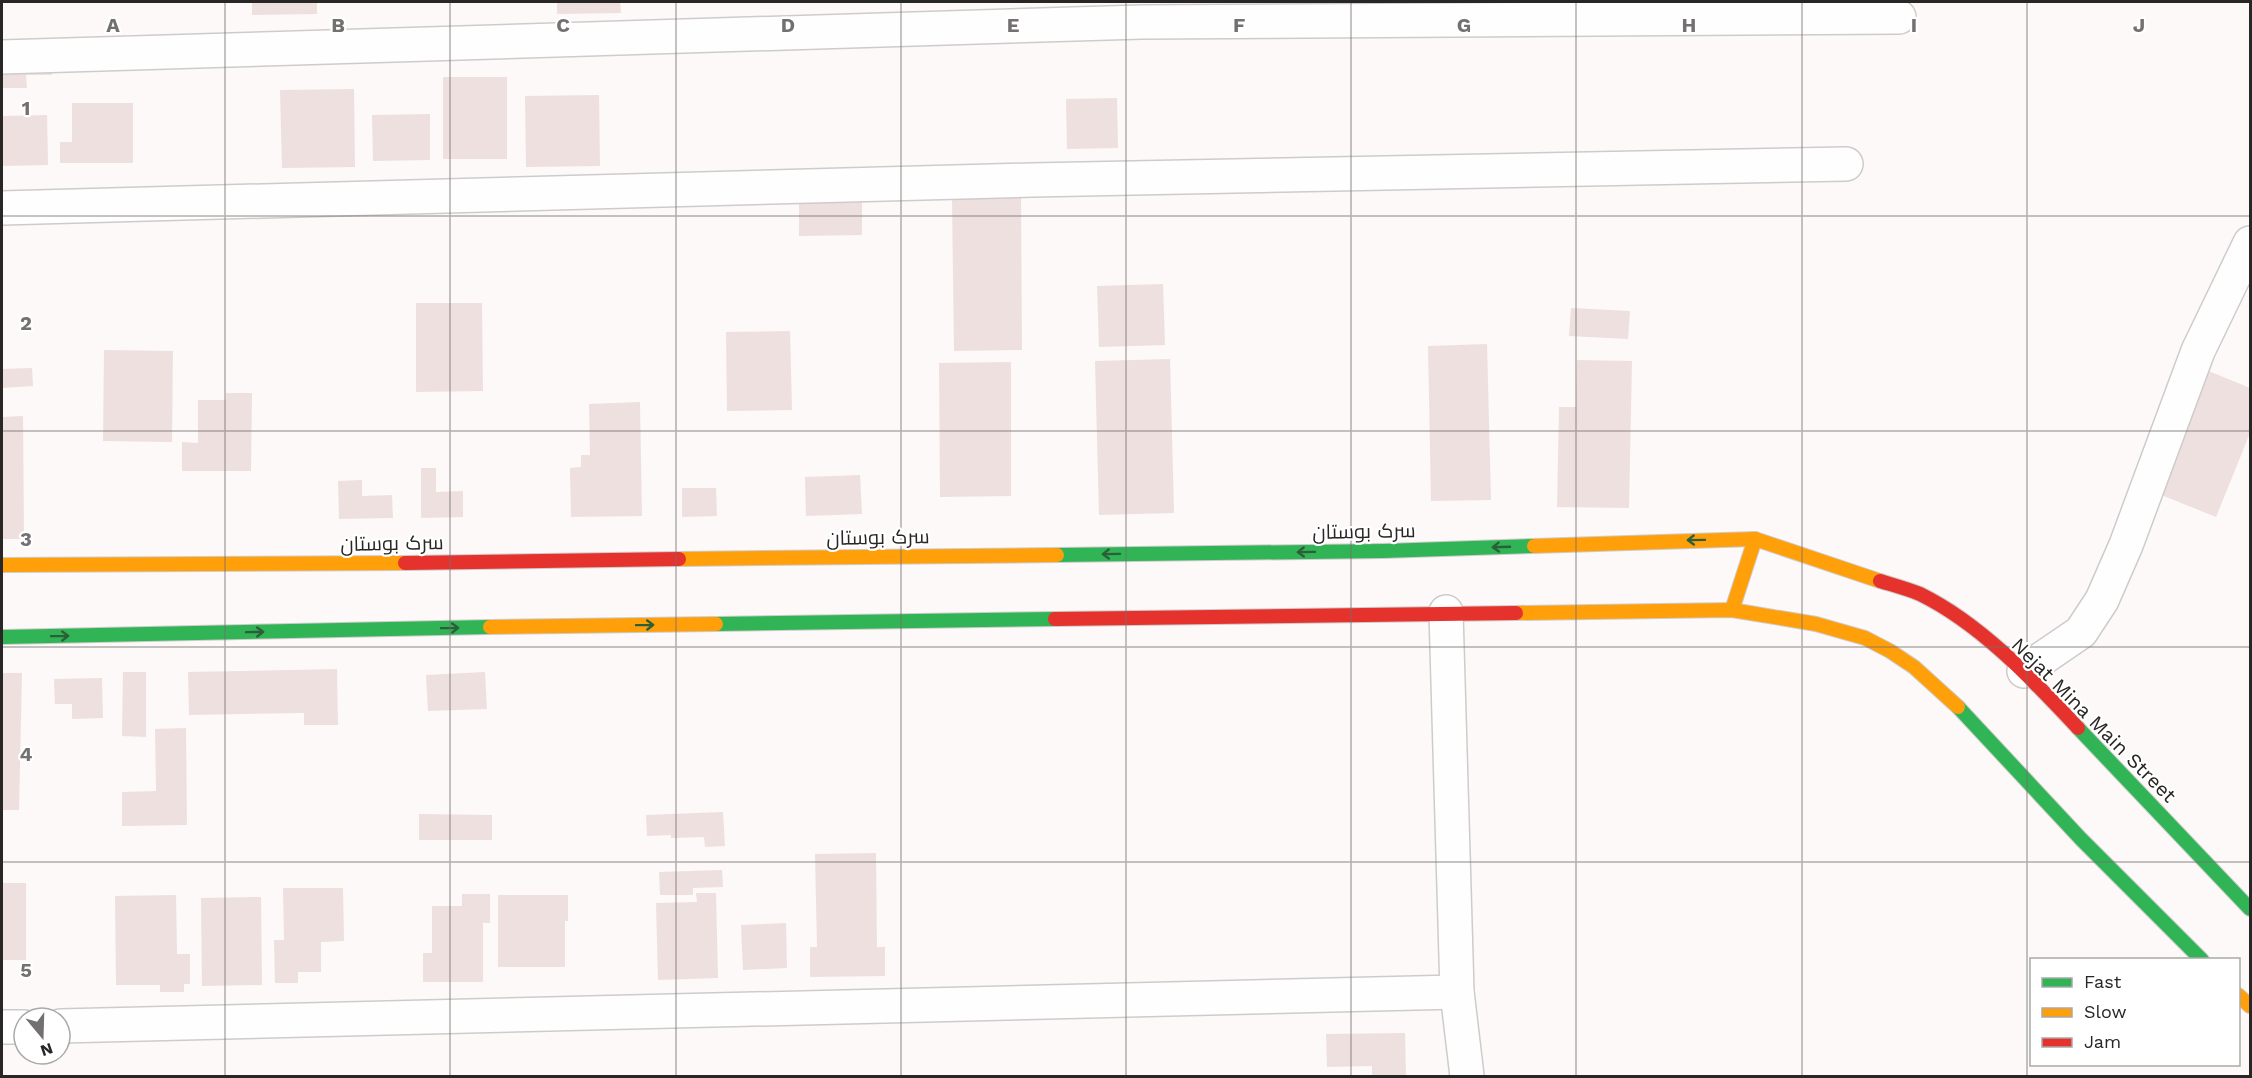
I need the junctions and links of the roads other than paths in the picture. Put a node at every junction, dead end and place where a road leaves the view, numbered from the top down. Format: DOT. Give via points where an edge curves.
graph roads {
  1 [pos="1141,12"];
  2 [pos="1899,17"];
  3 [pos="2,57"];
  4 [pos="1846,164"];
  5 [pos="2,208"];
  6 [pos="2250,243"];
  7 [pos="1755,539"];
  8 [pos="2,565"];
  9 [pos="1732,610"];
  10 [pos="1446,612"];
  11 [pos="2,638"];
  12 [pos="2024,671"];
  13 [pos="2250,909"];
  14 [pos="2200,958"];
  15 [pos="1457,992"];
  16 [pos="72,1026"];
  17 [pos="1467,1077"];
  1 -- 2 [label="street"];
  1 -- 3 [label="street"];
  4 -- 5 [label="street" via="1044,180"];
  6 -- 12 [label="street" via="2198,351 2102,600 2081,632"];
  7 -- 8 [label="street, سرک بوستان, one-way" via="1383,551"];
  7 -- 9 [label="street"];
  7 -- 12 [label="street, Nejat Mina Main Street" via="1919,594 1959,618"];
  9 -- 10 [label="street"];
  9 -- 14 [label="street" via="1806,622 1865,639 1912,664"];
  11 -- 10 [label="street, one-way"];
  10 -- 15 [label="street"];
  12 -- 13 [label="street, Nejat Mina Main Street"];
  15 -- 16 [label="street"];
  15 -- 17 [label="street"];
}
